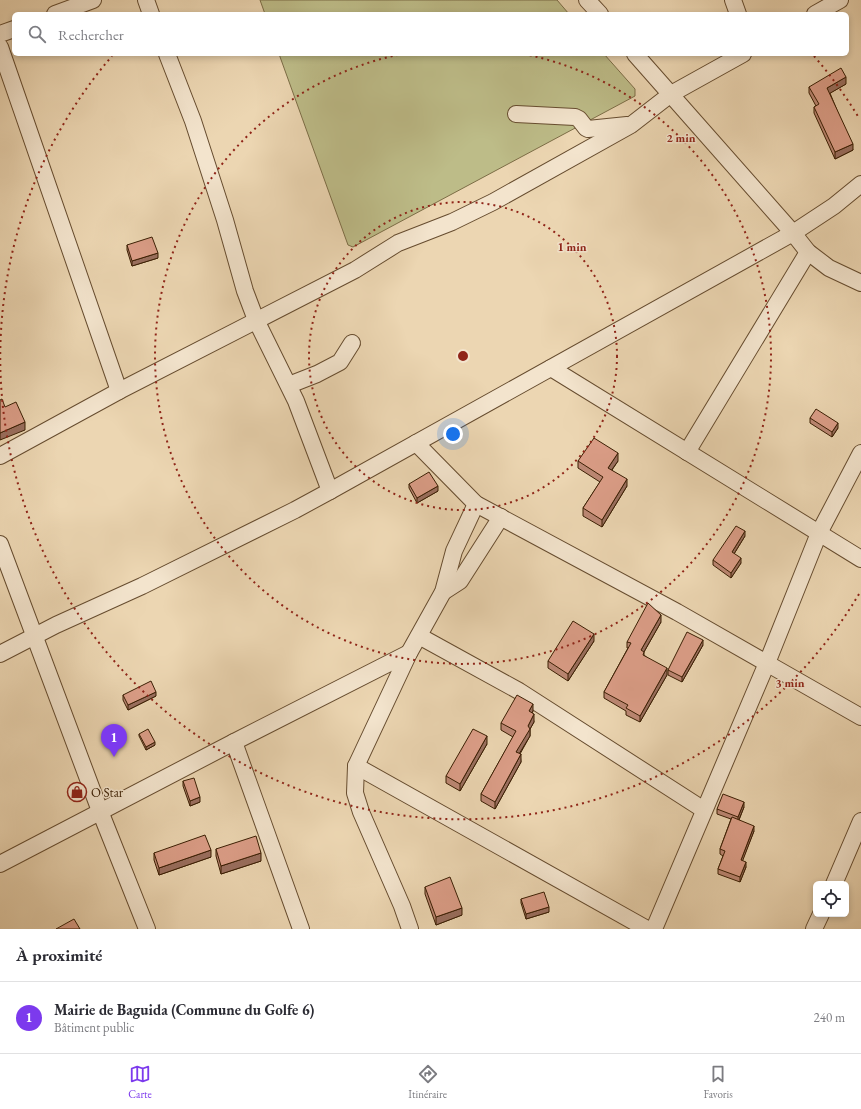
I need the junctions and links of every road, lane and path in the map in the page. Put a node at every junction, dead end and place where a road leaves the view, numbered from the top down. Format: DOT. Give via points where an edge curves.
graph roads {
  1 [pos="93,0"];
  2 [pos="146,0"];
  3 [pos="587,0"];
  4 [pos="733,0"];
  5 [pos="840,0"];
  6 [pos="60,12"];
  7 [pos="150,12"];
  8 [pos="598,12"];
  9 [pos="737,12"];
  10 [pos="819,12"];
  11 [pos="12,30"];
  12 [pos="0,34"];
  13 [pos="0,47"];
  14 [pos="168,56"];
  15 [pos="637,56"];
  16 [pos="739,56"];
  17 [pos="670,94"];
  18 [pos="516,114"];
  19 [pos="631,125"];
  20 [pos="861,184"];
  21 [pos="793,233"];
  22 [pos="808,252"];
  23 [pos="861,283"];
  24 [pos="256,320"];
  25 [pos="352,343"];
  26 [pos="551,368"];
  27 [pos="289,385"];
  28 [pos="119,391"];
  29 [pos="416,443"];
  30 [pos="687,452"];
  31 [pos="861,452"];
  32 [pos="0,456"];
  33 [pos="330,491"];
  34 [pos="476,504"];
  35 [pos="501,517"];
  36 [pos="819,533"];
  37 [pos="0,544"];
  38 [pos="861,558"];
  39 [pos="443,592"];
  40 [pos="34,636"];
  41 [pos="419,636"];
  42 [pos="409,653"];
  43 [pos="0,654"];
  44 [pos="767,663"];
  45 [pos="861,717"];
  46 [pos="234,742"];
  47 [pos="356,766"];
  48 [pos="704,810"];
  49 [pos="100,811"];
  50 [pos="861,821"];
  51 [pos="0,864"];
  52 [pos="835,881"];
  53 [pos="820,917"];
  54 [pos="147,929"];
  55 [pos="301,929"];
  56 [pos="410,929"];
  57 [pos="647,929"];
  58 [pos="654,929"];
  59 [pos="814,929"];
  1 -- 6 [label="street"];
  2 -- 7 [label="street"];
  3 -- 8 [label="street"];
  4 -- 9 [label="street"];
  5 -- 10 [label="street"];
  11 -- 12 [label="street"];
  13 -- 28 [label="street"];
  14 -- 24 [label="street" via="193,121"];
  15 -- 17 [label="street"];
  16 -- 17 [label="street"];
  17 -- 19 [label="street"];
  17 -- 21 [label="street"];
  18 -- 19 [label="street" via="575,117 588,129"];
  19 -- 24 [label="street" via="493,202 452,222 398,243 354,270"];
  20 -- 21 [label="street" via="834,206"];
  21 -- 22 [label="street"];
  21 -- 26 [label="street"];
  22 -- 23 [label="street" via="829,268"];
  22 -- 30 [label="street"];
  24 -- 27 [label="street"];
  24 -- 28 [label="street"];
  25 -- 27 [label="street" via="340,362"];
  26 -- 29 [label="street"];
  26 -- 30 [label="street"];
  27 -- 33 [label="street"];
  28 -- 32 [label="street"];
  29 -- 33 [label="street"];
  29 -- 34 [label="street"];
  30 -- 36 [label="street"];
  31 -- 36 [label="street"];
  33 -- 40 [label="street" via="142,586"];
  34 -- 35 [label="street"];
  34 -- 39 [label="street" via="454,551"];
  35 -- 39 [label="street" via="460,581"];
  35 -- 44 [label="street"];
  36 -- 38 [label="street"];
  36 -- 44 [label="street"];
  37 -- 40 [label="street"];
  39 -- 41 [label="street"];
  40 -- 43 [label="street"];
  40 -- 49 [label="street"];
  41 -- 42 [label="street"];
  41 -- 48 [label="street" via="519,692"];
  42 -- 46 [label="street"];
  42 -- 47 [label="street"];
  44 -- 45 [label="street"];
  44 -- 48 [label="street"];
  46 -- 49 [label="street"];
  46 -- 55 [label="street"];
  47 -- 56 [label="street" via="355,793 361,812"];
  47 -- 57 [label="street"];
  48 -- 58 [label="street"];
  49 -- 51 [label="street"];
  49 -- 54 [label="street"];
  50 -- 52 [label="street"];
  53 -- 59 [label="street"];
}
